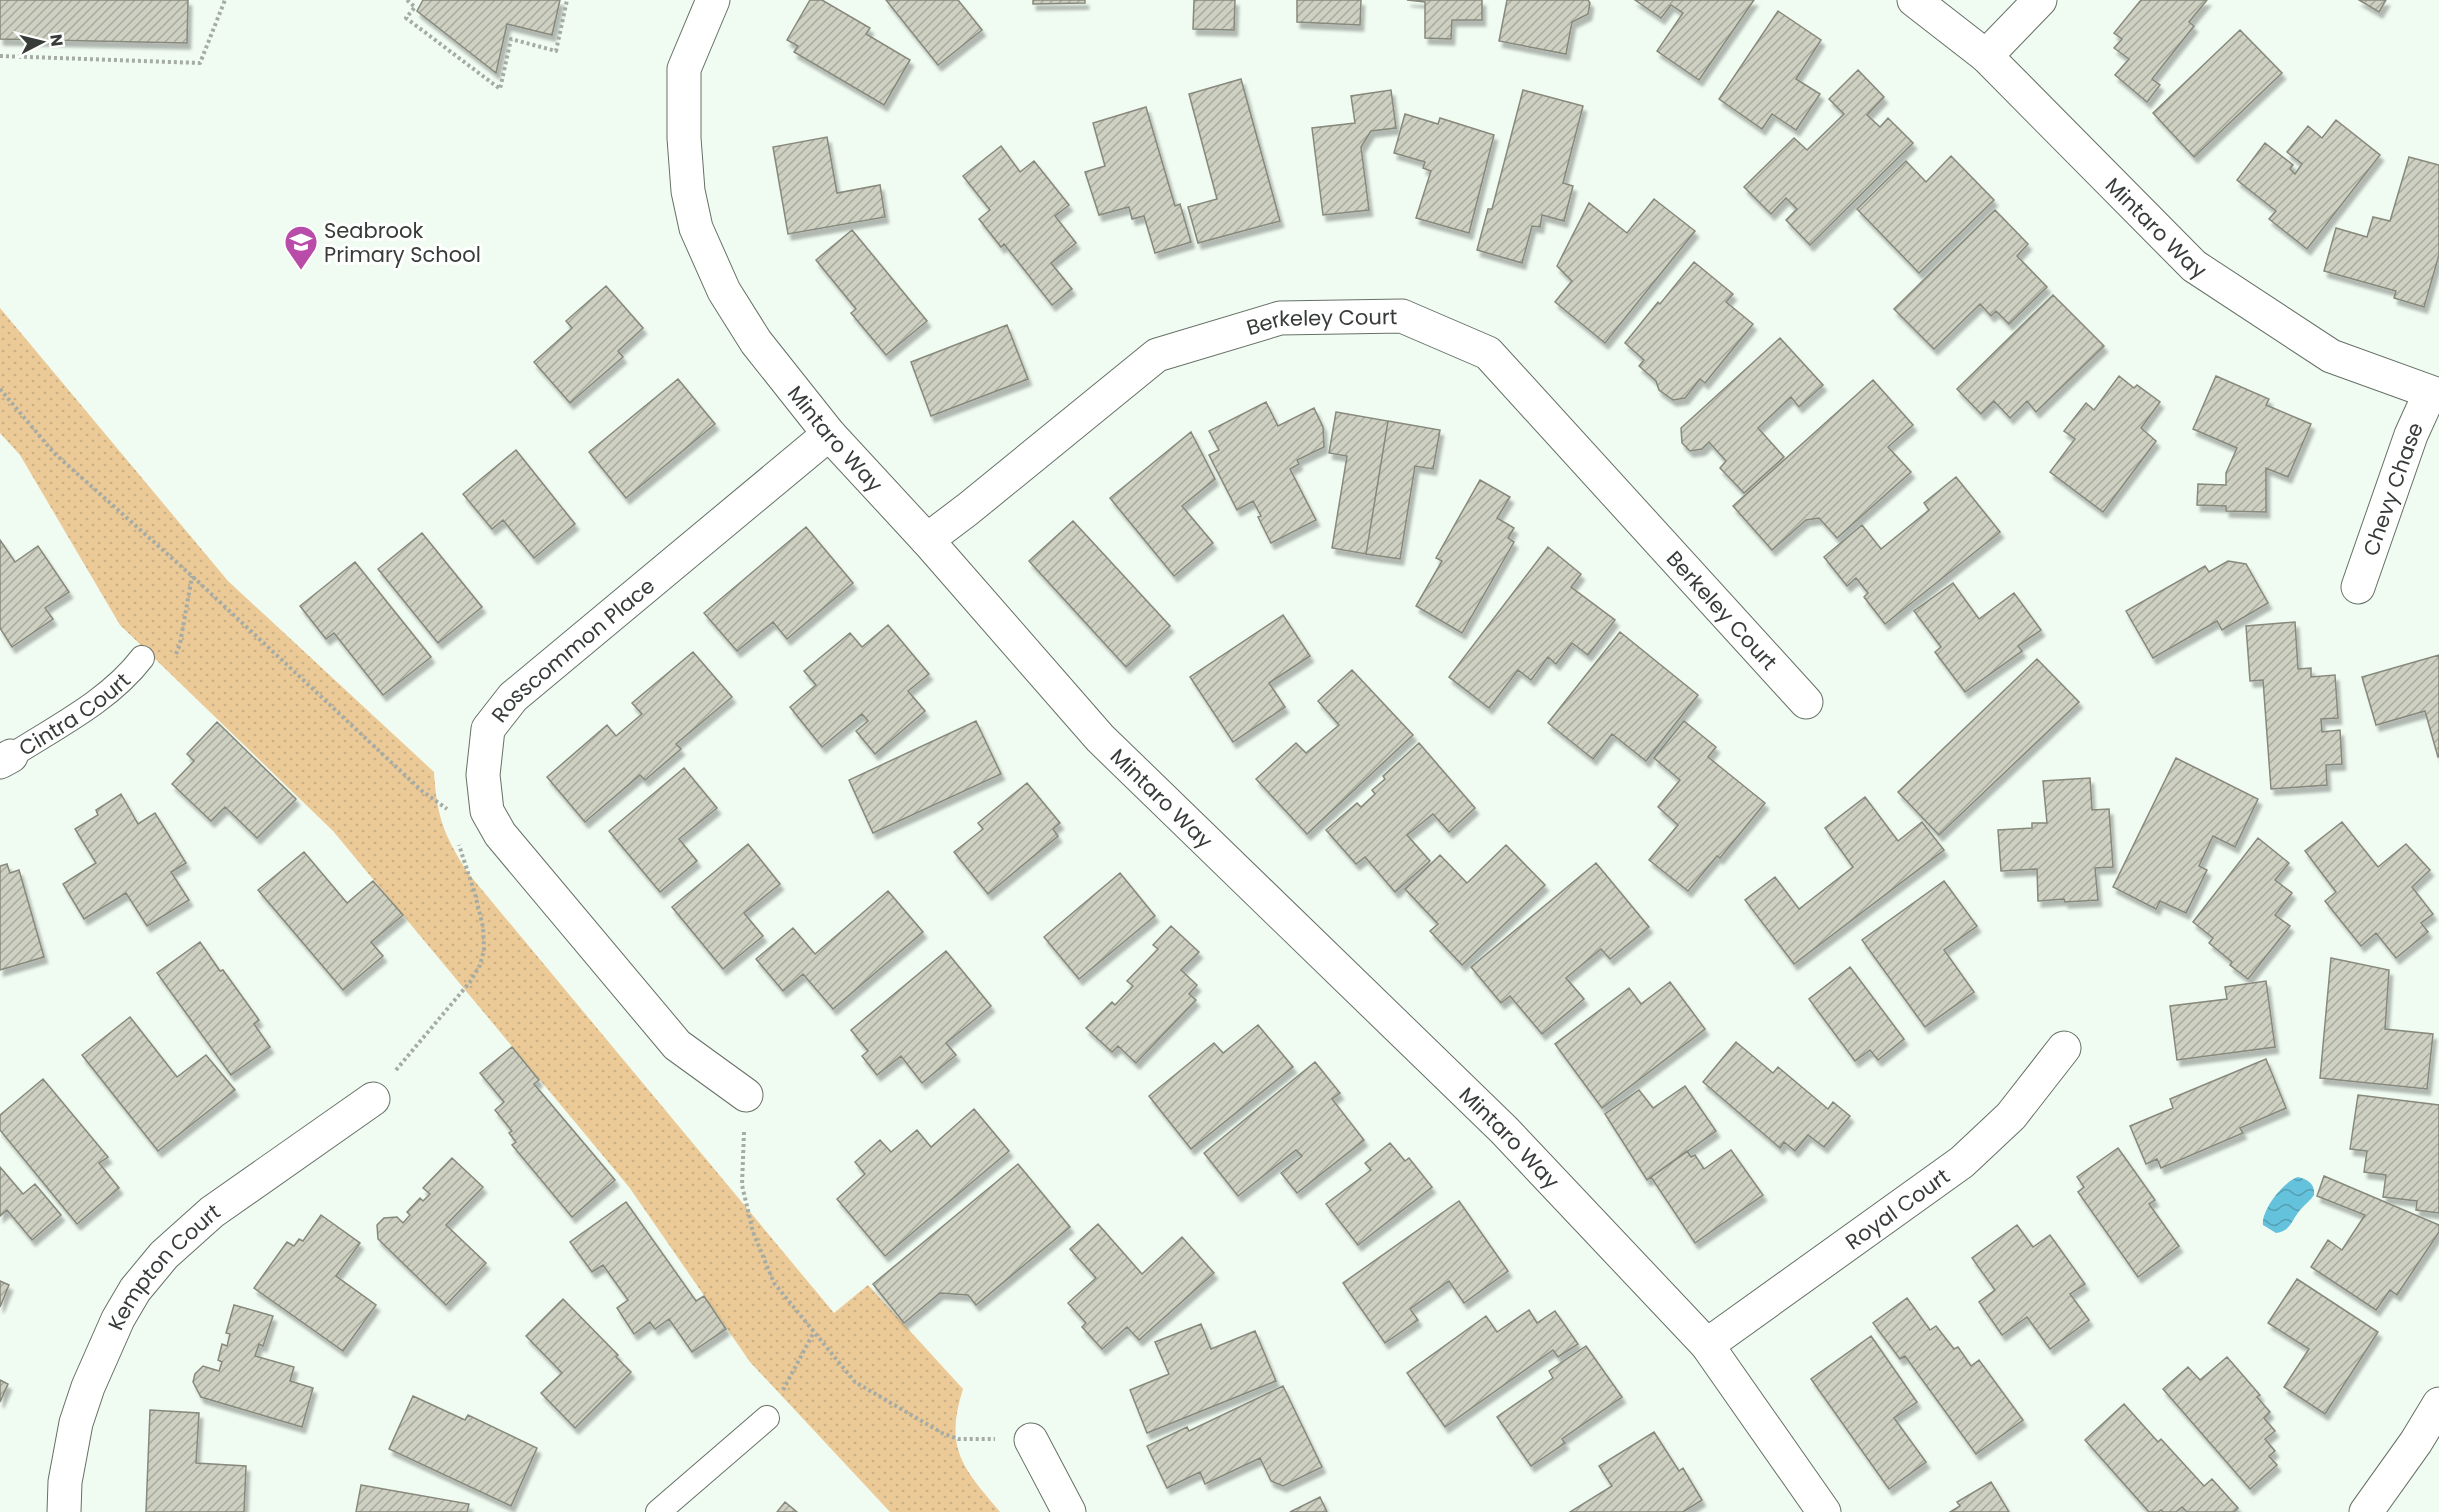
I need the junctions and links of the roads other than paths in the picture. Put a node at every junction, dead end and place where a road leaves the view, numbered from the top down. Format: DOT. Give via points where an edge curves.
graph roads {
  1 [pos="713,0"];
  2 [pos="1914,0"];
  3 [pos="2040,0"];
  4 [pos="1986,56"];
  5 [pos="2434,394"];
  6 [pos="829,434"];
  7 [pos="927,540"];
  8 [pos="2358,587"];
  9 [pos="142,658"];
  10 [pos="1806,702"];
  11 [pos="5,759"];
  12 [pos="2064,1048"];
  13 [pos="746,1095"];
  14 [pos="373,1099"];
  15 [pos="1707,1345"];
  16 [pos="2439,1404"];
  17 [pos="767,1418"];
  18 [pos="1031,1440"];
  19 [pos="64,1512"];
  20 [pos="658,1512"];
  21 [pos="1069,1512"];
  22 [pos="1824,1512"];
  23 [pos="2366,1512"];
  1 -- 6 [label="street, Mintaro Way" via="684,69 685,159 696,228 724,291 756,342"];
  2 -- 4 [label="street, Mintaro Way"];
  3 -- 4 [label="street"];
  4 -- 5 [label="street, Mintaro Way" via="2194,266 2331,356"];
  5 -- 8 [label="street, Chevy Chase" via="2411,435"];
  6 -- 7 [label="street, Mintaro Way"];
  6 -- 13 [label="street, Rosscommon Place" via="513,697 488,729 475,814 500,834 677,1045"];
  7 -- 10 [label="street, Berkeley Court" via="1157,355 1280,318 1402,316 1488,353"];
  7 -- 15 [label="street, Mintaro Way" via="1100,738 1504,1130"];
  9 -- 11 [label="lane, Cintra Court" via="106,694"];
  12 -- 15 [label="street, Royal Court" via="2011,1116 1962,1162"];
  14 -- 19 [label="street, Kempton Court" via="212,1212 164,1255 135,1290 118,1319 76,1423 65,1482"];
  15 -- 22 [label="street, Mintaro Way"];
  16 -- 23 [label="street"];
  17 -- 20 [label="lane"];
  18 -- 21 [label="street"];
}
